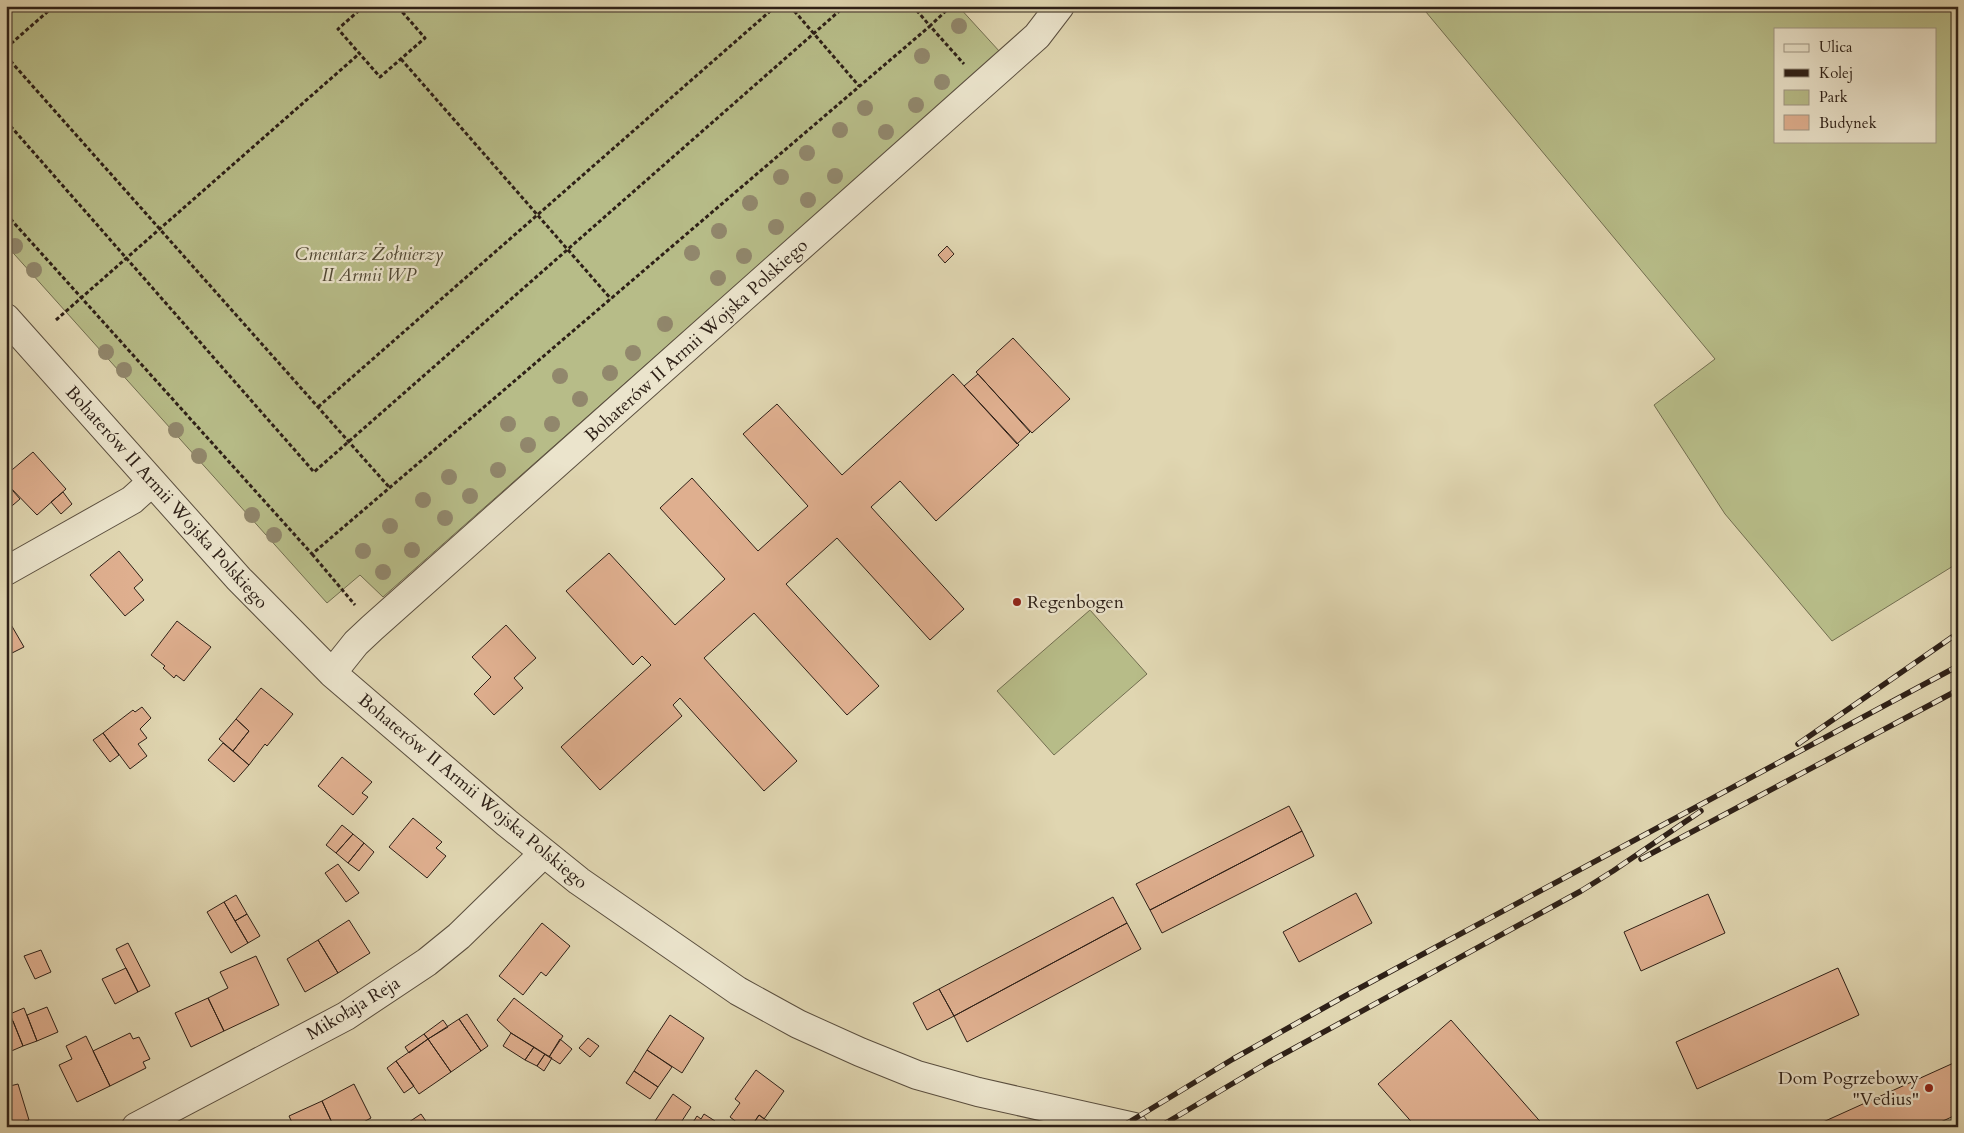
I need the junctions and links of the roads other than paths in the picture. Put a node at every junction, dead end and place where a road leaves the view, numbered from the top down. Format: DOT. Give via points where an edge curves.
graph roads {
  1 [pos="1060,6"];
  2 [pos="6,318"];
  3 [pos="152,482"];
  4 [pos="6,571"];
  5 [pos="332,673"];
  6 [pos="543,854"];
  7 [pos="136,1127"];
  8 [pos="1134,1127"];
  1 -- 5 [label="street, Bohaterów II Armii Wojska Polskiego" via="1037,36 372,628"];
  2 -- 3 [label="street, Bohaterów II Armii Wojska Polskiego"];
  3 -- 4 [label="street" via="132,500"];
  3 -- 5 [label="street, Bohaterów II Armii Wojska Polskiego" via="239,579"];
  5 -- 6 [label="street, Bohaterów II Armii Wojska Polskiego"];
  6 -- 7 [label="street, Mikołaja Reja" via="459,936 427,962 346,1016"];
  6 -- 8 [label="street, Bohaterów II Armii Wojska Polskiego" via="738,991 798,1024 917,1075"];
}
